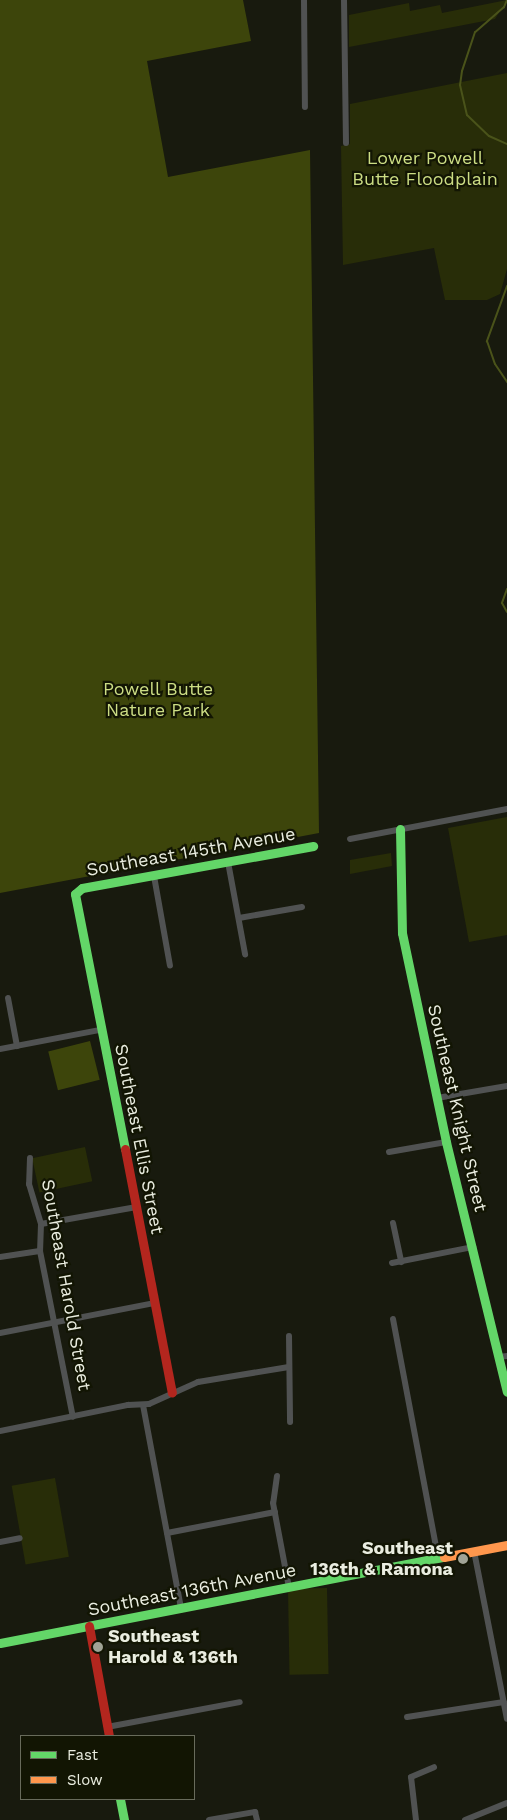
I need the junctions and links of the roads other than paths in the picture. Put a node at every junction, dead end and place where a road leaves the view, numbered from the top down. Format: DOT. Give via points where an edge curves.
graph roads {
  1 [pos="304,0"];
  2 [pos="344,0"];
  3 [pos="305,107"];
  4 [pos="346,143"];
  5 [pos="507,809"];
  6 [pos="400,829"];
  7 [pos="350,839"];
  8 [pos="312,846"];
  9 [pos="228,862"];
  10 [pos="154,876"];
  11 [pos="76,891"];
  12 [pos="302,907"];
  13 [pos="239,918"];
  14 [pos="245,954"];
  15 [pos="170,966"];
  16 [pos="8,998"];
  17 [pos="100,1030"];
  18 [pos="17,1046"];
  19 [pos="0,1049"];
  20 [pos="507,1086"];
  21 [pos="437,1098"];
  22 [pos="446,1142"];
  23 [pos="389,1152"];
  24 [pos="30,1158"];
  25 [pos="136,1207"];
  26 [pos="394,1223"];
  27 [pos="41,1224"];
  28 [pos="473,1247"];
  29 [pos="40,1251"];
  30 [pos="0,1257"];
  31 [pos="401,1262"];
  32 [pos="392,1263"];
  33 [pos="155,1303"];
  34 [pos="393,1319"];
  35 [pos="56,1322"];
  36 [pos="0,1333"];
  37 [pos="289,1336"];
  38 [pos="503,1356"];
  39 [pos="289,1367"];
  40 [pos="172,1392"];
  41 [pos="507,1392"];
  42 [pos="143,1405"];
  43 [pos="72,1417"];
  44 [pos="290,1422"];
  45 [pos="0,1431"];
  46 [pos="277,1476"];
  47 [pos="275,1512"];
  48 [pos="166,1533"];
  49 [pos="20,1538"];
  50 [pos="0,1542"];
  51 [pos="507,1545"];
  52 [pos="474,1552"];
  53 [pos="438,1558"];
  54 [pos="289,1588"];
  55 [pos="181,1609"];
  56 [pos="88,1626"];
  57 [pos="0,1643"];
  58 [pos="503,1679"];
  59 [pos="240,1702"];
  60 [pos="504,1702"];
  61 [pos="407,1717"];
  62 [pos="507,1719"];
  63 [pos="108,1732"];
  64 [pos="434,1767"];
  65 [pos="120,1800"];
  66 [pos="507,1803"];
  67 [pos="481,1818"];
  68 [pos="124,1820"];
  69 [pos="209,1820"];
  70 [pos="257,1820"];
  71 [pos="416,1820"];
  72 [pos="465,1820"];
  1 -- 3 [label="street"];
  2 -- 4 [label="street"];
  5 -- 6 [label="street"];
  6 -- 7 [label="street"];
  6 -- 21 [label="street, Southeast Knight Street" via="402,933"];
  8 -- 9 [label="street, Southeast 145th Avenue"];
  9 -- 10 [label="street, Southeast 145th Avenue"];
  9 -- 13 [label="street"];
  10 -- 11 [label="street, Southeast 145th Avenue"];
  10 -- 15 [label="street"];
  11 -- 17 [label="street, Southeast Ellis Street"];
  12 -- 13 [label="street"];
  13 -- 14 [label="street"];
  16 -- 18 [label="street"];
  17 -- 18 [label="street"];
  17 -- 25 [label="street, Southeast Ellis Street"];
  18 -- 19 [label="street"];
  20 -- 21 [label="street"];
  21 -- 22 [label="street, Southeast Knight Street"];
  22 -- 23 [label="street"];
  22 -- 28 [label="street, Southeast Knight Street"];
  24 -- 27 [label="street, Southeast Harold Street" via="30,1184"];
  25 -- 27 [label="street"];
  25 -- 33 [label="street, Southeast Ellis Street"];
  26 -- 31 [label="street"];
  27 -- 29 [label="street, Southeast Harold Street"];
  28 -- 31 [label="street"];
  28 -- 38 [label="street, Southeast Knight Street"];
  29 -- 30 [label="street"];
  29 -- 35 [label="street, Southeast Harold Street"];
  31 -- 32 [label="street"];
  33 -- 35 [label="street"];
  33 -- 40 [label="street, Southeast Ellis Street"];
  34 -- 53 [label="street"];
  35 -- 36 [label="street"];
  35 -- 43 [label="street, Southeast Harold Street"];
  37 -- 39 [label="street"];
  38 -- 41 [label="street, Southeast Knight Street"];
  39 -- 40 [label="street" via="198,1382"];
  39 -- 44 [label="street"];
  40 -- 42 [label="street"];
  42 -- 43 [label="street"];
  42 -- 48 [label="street"];
  43 -- 45 [label="street"];
  46 -- 47 [label="street" via="272,1495"];
  47 -- 48 [label="street"];
  47 -- 54 [label="street"];
  48 -- 55 [label="street"];
  49 -- 50 [label="street"];
  51 -- 52 [label="street, Southeast 136th Avenue"];
  52 -- 53 [label="street, Southeast 136th Avenue"];
  52 -- 58 [label="street"];
  53 -- 54 [label="street, Southeast 136th Avenue"];
  54 -- 55 [label="street, Southeast 136th Avenue"];
  55 -- 56 [label="street, Southeast 136th Avenue"];
  56 -- 57 [label="street, Southeast 136th Avenue"];
  56 -- 63 [label="street"];
  58 -- 60 [label="street"];
  59 -- 63 [label="street"];
  60 -- 61 [label="street"];
  60 -- 62 [label="street"];
  64 -- 71 [label="street" via="411,1777"];
  65 -- 68 [label="street"];
  66 -- 67 [label="street"];
  67 -- 72 [label="street"];
  69 -- 70 [label="street" via="255,1812"];
}
